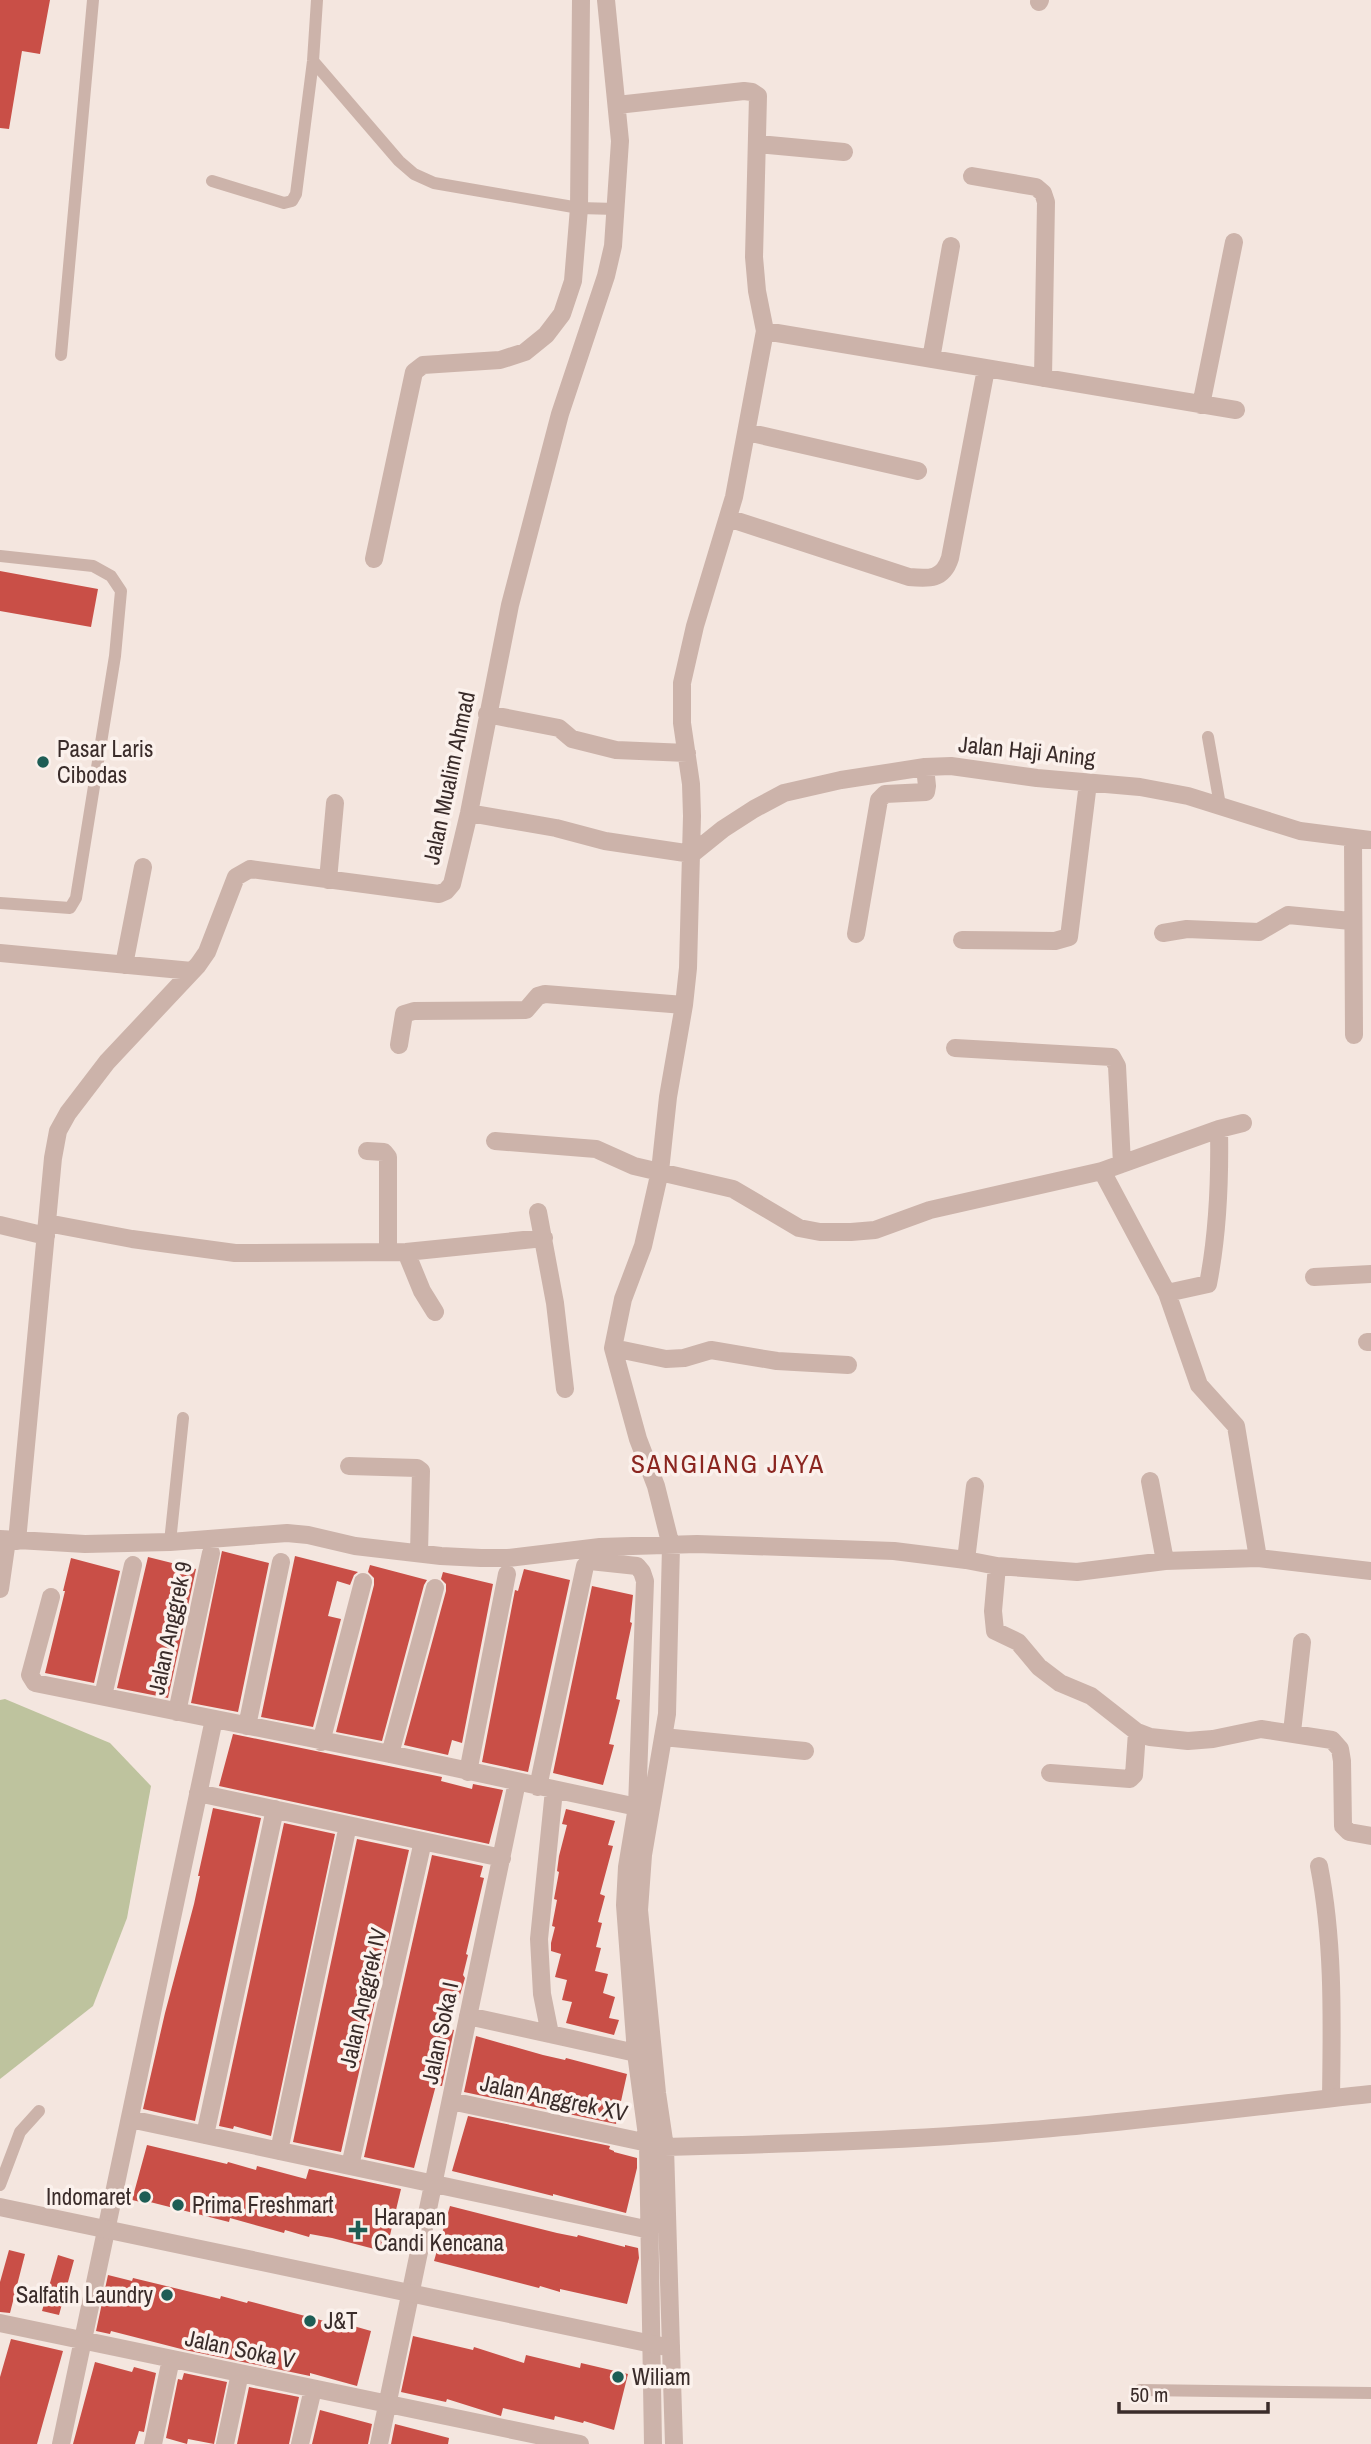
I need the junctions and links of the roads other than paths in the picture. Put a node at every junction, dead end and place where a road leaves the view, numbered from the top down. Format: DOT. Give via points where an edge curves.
graph roads {
  1 [pos="93,0"];
  2 [pos="317,0"];
  3 [pos="581,0"];
  4 [pos="606,0"];
  5 [pos="313,61"];
  6 [pos="617,105"];
  7 [pos="758,144"];
  8 [pos="844,152"];
  9 [pos="972,176"];
  10 [pos="212,181"];
  11 [pos="579,208"];
  12 [pos="616,209"];
  13 [pos="1234,242"];
  14 [pos="951,246"];
  15 [pos="765,331"];
  16 [pos="61,355"];
  17 [pos="931,359"];
  18 [pos="986,369"];
  19 [pos="1042,378"];
  20 [pos="1201,405"];
  21 [pos="1236,410"];
  22 [pos="747,432"];
  23 [pos="918,471"];
  24 [pos="728,518"];
  25 [pos="0,556"];
  26 [pos="374,559"];
  27 [pos="487,714"];
  28 [pos="1208,737"];
  29 [pos="687,753"];
  30 [pos="925,767"];
  31 [pos="1088,783"];
  32 [pos="335,803"];
  33 [pos="1220,805"];
  34 [pos="469,813"];
  35 [pos="1353,839"];
  36 [pos="1371,840"];
  37 [pos="692,854"];
  38 [pos="143,867"];
  39 [pos="328,880"];
  40 [pos="0,903"];
  41 [pos="1351,921"];
  42 [pos="1163,933"];
  43 [pos="856,934"];
  44 [pos="962,940"];
  45 [pos="0,953"];
  46 [pos="124,965"];
  47 [pos="192,971"];
  48 [pos="684,1005"];
  49 [pos="1354,1035"];
  50 [pos="399,1045"];
  51 [pos="955,1048"];
  52 [pos="1243,1123"];
  53 [pos="1219,1129"];
  54 [pos="495,1141"];
  55 [pos="367,1152"];
  56 [pos="1122,1164"];
  57 [pos="660,1171"];
  58 [pos="1102,1171"];
  59 [pos="538,1212"];
  60 [pos="0,1225"];
  61 [pos="46,1229"];
  62 [pos="544,1238"];
  63 [pos="388,1252"];
  64 [pos="406,1252"];
  65 [pos="1371,1274"];
  66 [pos="1314,1277"];
  67 [pos="1167,1293"];
  68 [pos="435,1312"];
  69 [pos="613,1348"];
  70 [pos="848,1365"];
  71 [pos="565,1389"];
  72 [pos="183,1418"];
  73 [pos="349,1465"];
  74 [pos="1150,1481"];
  75 [pos="975,1486"];
  76 [pos="8,1540"];
  77 [pos="170,1542"];
  78 [pos="671,1546"];
  79 [pos="211,1553"];
  80 [pos="419,1553"];
  81 [pos="1258,1558"];
  82 [pos="966,1560"];
  83 [pos="1165,1561"];
  84 [pos="281,1562"];
  85 [pos="133,1565"];
  86 [pos="997,1566"];
  87 [pos="1371,1571"];
  88 [pos="507,1574"];
  89 [pos="363,1582"];
  90 [pos="435,1588"];
  91 [pos="0,1589"];
  92 [pos="51,1597"];
  93 [pos="1302,1642"];
  94 [pos="103,1696"];
  95 [pos="177,1712"];
  96 [pos="214,1719"];
  97 [pos="247,1726"];
  98 [pos="1138,1732"];
  99 [pos="1292,1732"];
  100 [pos="663,1737"];
  101 [pos="321,1742"];
  102 [pos="805,1751"];
  103 [pos="390,1754"];
  104 [pos="468,1772"];
  105 [pos="1051,1773"];
  106 [pos="517,1782"];
  107 [pos="546,1788"];
  108 [pos="198,1793"];
  109 [pos="637,1807"];
  110 [pos="275,1809"];
  111 [pos="348,1825"];
  112 [pos="1371,1836"];
  113 [pos="423,1841"];
  114 [pos="502,1858"];
  115 [pos="1319,1866"];
  116 [pos="468,2017"];
  117 [pos="550,2034"];
  118 [pos="636,2053"];
  119 [pos="1371,2094"];
  120 [pos="1331,2098"];
  121 [pos="451,2101"];
  122 [pos="39,2111"];
  123 [pos="130,2119"];
  124 [pos="205,2135"];
  125 [pos="657,2145"];
  126 [pos="279,2151"];
  127 [pos="350,2166"];
  128 [pos="434,2184"];
  129 [pos="0,2185"];
  130 [pos="0,2207"];
  131 [pos="106,2229"];
  132 [pos="650,2230"];
  133 [pos="411,2293"];
  134 [pos="1,2326"];
  135 [pos="83,2340"];
  136 [pos="650,2343"];
  137 [pos="671,2348"];
  138 [pos="171,2359"];
  139 [pos="240,2374"];
  140 [pos="313,2389"];
  141 [pos="1140,2390"];
  142 [pos="1371,2393"];
  143 [pos="387,2404"];
  144 [pos="61,2444"];
  145 [pos="153,2444"];
  146 [pos="225,2444"];
  147 [pos="300,2444"];
  148 [pos="379,2444"];
  149 [pos="580,2444"];
  150 [pos="653,2444"];
  151 [pos="674,2444"];
  1 -- 16 [label="lane"];
  2 -- 5 [label="lane"];
  3 -- 11 [label="street"];
  4 -- 6 [label="street, Jalan Mualim Ahmad"];
  5 -- 10 [label="lane" via="292,201 284,203"];
  5 -- 11 [label="lane" via="414,174 434,183"];
  6 -- 7 [label="street" via="752,92 759,103"];
  6 -- 12 [label="street, Jalan Mualim Ahmad"];
  7 -- 8 [label="street"];
  7 -- 15 [label="street" via="754,257"];
  9 -- 19 [label="street" via="1036,187 1043,193"];
  11 -- 12 [label="lane"];
  11 -- 26 [label="street" via="573,281 562,314 546,335 525,352 500,360 434,363 414,372"];
  12 -- 27 [label="street, Jalan Mualim Ahmad" via="606,276 560,414"];
  13 -- 20 [label="street"];
  14 -- 17 [label="street"];
  15 -- 17 [label="street"];
  15 -- 22 [label="street"];
  17 -- 18 [label="street"];
  18 -- 19 [label="street"];
  18 -- 24 [label="street" via="950,558 937,577 909,577"];
  19 -- 20 [label="street"];
  20 -- 21 [label="street"];
  22 -- 23 [label="street"];
  22 -- 24 [label="street"];
  24 -- 29 [label="street" via="682,683"];
  25 -- 40 [label="lane" via="93,566 111,576 121,591 116,656 76,898 70,908"];
  27 -- 29 [label="street" via="559,728 572,738 616,750"];
  27 -- 34 [label="street, Jalan Mualim Ahmad"];
  28 -- 33 [label="lane"];
  29 -- 37 [label="street"];
  30 -- 31 [label="street, Jalan Haji Aning" via="951,766"];
  30 -- 37 [label="street, Jalan Haji Aning" via="784,793"];
  30 -- 43 [label="street" via="926,792 885,794 879,800"];
  31 -- 33 [label="street, Jalan Haji Aning" via="1140,788"];
  31 -- 44 [label="street" via="1069,937 1055,941"];
  32 -- 39 [label="street"];
  33 -- 35 [label="street, Jalan Haji Aning" via="1300,831"];
  34 -- 37 [label="street"];
  34 -- 39 [label="street, Jalan Mualim Ahmad" via="454,877 446,891 439,894"];
  35 -- 36 [label="street, Jalan Haji Aning"];
  35 -- 41 [label="street"];
  37 -- 48 [label="street"];
  38 -- 46 [label="street"];
  39 -- 47 [label="street, Jalan Mualim Ahmad" via="250,869 242,872 207,951"];
  41 -- 42 [label="street" via="1288,915 1259,932 1187,929"];
  41 -- 49 [label="street"];
  45 -- 46 [label="street"];
  46 -- 47 [label="street"];
  47 -- 61 [label="street, Jalan Mualim Ahmad" via="107,1062 58,1130"];
  48 -- 50 [label="street" via="545,994 526,1010 414,1011 404,1014"];
  48 -- 57 [label="street" via="667,1097"];
  51 -- 56 [label="street" via="1112,1057 1117,1066"];
  52 -- 53 [label="street"];
  53 -- 56 [label="street"];
  53 -- 67 [label="street" via="1220,1186 1208,1284"];
  54 -- 57 [label="street" via="596,1149 625,1163"];
  55 -- 63 [label="street" via="384,1152 388,1157"];
  56 -- 58 [label="street"];
  57 -- 58 [label="street" via="733,1189 799,1227 851,1232 875,1230 930,1210"];
  57 -- 69 [label="street"];
  58 -- 67 [label="street"];
  59 -- 62 [label="street"];
  60 -- 61 [label="street"];
  61 -- 63 [label="street" via="235,1253"];
  61 -- 76 [label="street, Jalan Mualim Ahmad"];
  62 -- 64 [label="street"];
  62 -- 71 [label="street"];
  63 -- 64 [label="street"];
  64 -- 68 [label="street"];
  65 -- 66 [label="street"];
  67 -- 81 [label="street" via="1199,1385 1236,1426"];
  69 -- 70 [label="street" via="666,1360 711,1350 777,1361"];
  69 -- 78 [label="street"];
  72 -- 77 [label="lane"];
  73 -- 80 [label="street" via="420,1469"];
  74 -- 83 [label="street"];
  75 -- 82 [label="street"];
  76 -- 77 [label="street"];
  76 -- 91 [label="street, Jalan Mualim Ahmad"];
  77 -- 80 [label="street" via="286,1533"];
  78 -- 80 [label="street" via="600,1547 508,1558"];
  78 -- 82 [label="street" via="859,1549"];
  78 -- 100 [label="street"];
  79 -- 95 [label="street, Jalan Anggrek 9"];
  81 -- 83 [label="street"];
  81 -- 87 [label="street"];
  82 -- 86 [label="street"];
  83 -- 86 [label="street" via="1077,1572"];
  84 -- 97 [label="street"];
  85 -- 94 [label="street"];
  86 -- 98 [label="street" via="996,1633 1018,1642 1060,1683 1091,1696"];
  88 -- 104 [label="street"];
  89 -- 101 [label="street"];
  90 -- 103 [label="street"];
  92 -- 94 [label="street" via="31,1679"];
  93 -- 99 [label="street"];
  94 -- 95 [label="street"];
  95 -- 96 [label="street"];
  96 -- 97 [label="street"];
  96 -- 108 [label="street"];
  97 -- 101 [label="street"];
  98 -- 99 [label="street" via="1188,1741 1261,1729"];
  98 -- 105 [label="street" via="1134,1775 1129,1779"];
  99 -- 112 [label="street" via="1327,1738 1339,1746 1343,1826 1349,1832"];
  100 -- 102 [label="street"];
  100 -- 125 [label="street" via="643,1855 639,1910 657,2093"];
  101 -- 103 [label="street"];
  103 -- 104 [label="street"];
  104 -- 106 [label="street"];
  106 -- 107 [label="street"];
  106 -- 114 [label="street, Jalan Soka I"];
  107 -- 109 [label="street"];
  107 -- 109 [label="street" via="585,1566 590,1561 637,1566 645,1581"];
  107 -- 117 [label="street" via="539,1939"];
  108 -- 110 [label="street"];
  108 -- 123 [label="street"];
  109 -- 118 [label="street" via="625,1905"];
  110 -- 111 [label="street"];
  110 -- 124 [label="street"];
  111 -- 113 [label="street"];
  111 -- 126 [label="street"];
  113 -- 114 [label="street"];
  113 -- 127 [label="street, Jalan Anggrek IV"];
  114 -- 116 [label="street, Jalan Soka I"];
  115 -- 120 [label="street" via="1333,2001"];
  116 -- 117 [label="street"];
  116 -- 121 [label="street, Jalan Soka I"];
  117 -- 118 [label="street"];
  118 -- 125 [label="street"];
  119 -- 120 [label="street, Jalan Anggrek XV"];
  120 -- 125 [label="street, Jalan Anggrek XV" via="1004,2133 800,2144"];
  121 -- 125 [label="street, Jalan Anggrek XV"];
  121 -- 128 [label="street, Jalan Soka I"];
  122 -- 129 [label="lane" via="20,2132"];
  123 -- 124 [label="street"];
  123 -- 131 [label="street"];
  124 -- 126 [label="street"];
  125 -- 132 [label="street"];
  125 -- 137 [label="street"];
  126 -- 127 [label="street"];
  127 -- 128 [label="street"];
  128 -- 132 [label="street"];
  128 -- 133 [label="street, Jalan Soka I"];
  130 -- 131 [label="street"];
  131 -- 133 [label="street"];
  131 -- 135 [label="street"];
  132 -- 136 [label="street"];
  133 -- 136 [label="street"];
  133 -- 143 [label="street, Jalan Soka I"];
  134 -- 135 [label="street, Jalan Soka V"];
  135 -- 138 [label="street, Jalan Soka V"];
  135 -- 144 [label="street"];
  136 -- 137 [label="street"];
  136 -- 150 [label="street"];
  137 -- 151 [label="street"];
  138 -- 139 [label="street, Jalan Soka V"];
  138 -- 145 [label="street"];
  139 -- 140 [label="street, Jalan Soka V"];
  139 -- 146 [label="street"];
  140 -- 143 [label="street, Jalan Soka V"];
  140 -- 147 [label="street"];
  141 -- 142 [label="lane"];
  143 -- 148 [label="street, Jalan Soka I"];
  143 -- 149 [label="street, Jalan Soka V"];
}
